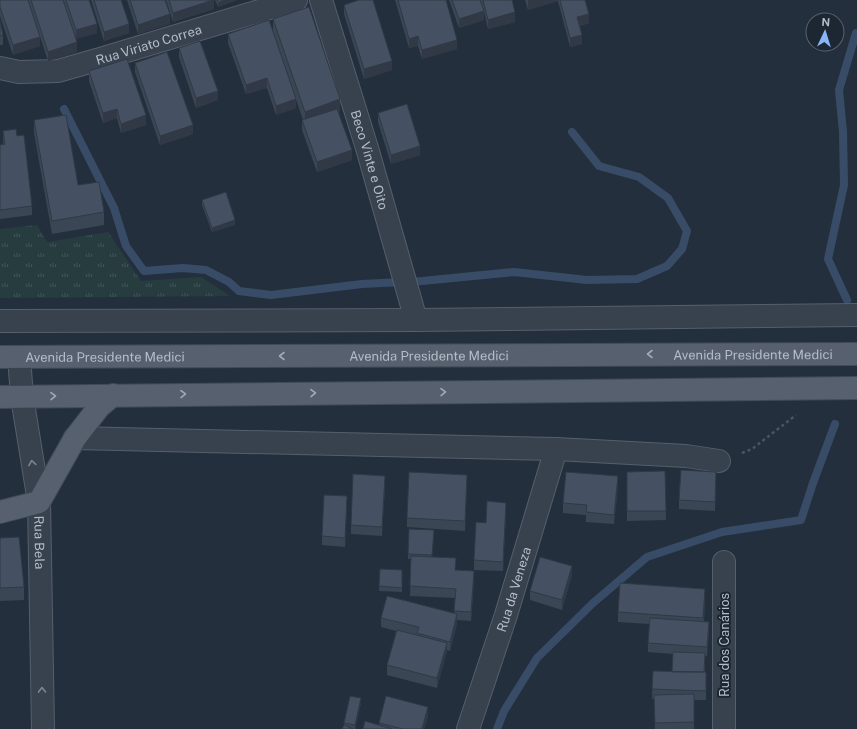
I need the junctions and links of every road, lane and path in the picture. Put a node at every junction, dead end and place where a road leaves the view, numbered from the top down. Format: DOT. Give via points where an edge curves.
graph roads {
  1 [pos="296,0"];
  2 [pos="320,0"];
  3 [pos="0,68"];
  4 [pos="857,315"];
  5 [pos="416,320"];
  6 [pos="0,321"];
  7 [pos="857,354"];
  8 [pos="9,357"];
  9 [pos="811,388"];
  10 [pos="857,388"];
  11 [pos="113,395"];
  12 [pos="0,397"];
  13 [pos="22,397"];
  14 [pos="75,438"];
  15 [pos="556,449"];
  16 [pos="719,461"];
  17 [pos="39,502"];
  18 [pos="0,512"];
  19 [pos="724,562"];
  20 [pos="43,729"];
  21 [pos="468,729"];
  22 [pos="724,729"];
  1 -- 3 [label="street, Rua Viriato Correa" via="58,71 18,72"];
  2 -- 5 [label="street, Beco Vinte e Oito"];
  4 -- 5 [label="street"];
  5 -- 6 [label="street"];
  7 -- 8 [label="main road, Avenida Presidente Medici, one-way"];
  8 -- 13 [label="street, Rua Bela"];
  9 -- 10 [label="main road"];
  11 -- 9 [label="main road, one-way"];
  9 -- 16 [label="path" via="800,411 784,426 752,449"];
  13 -- 11 [label="main road, one-way"];
  11 -- 14 [label="main road" via="99,407"];
  12 -- 13 [label="main road"];
  17 -- 13 [label="street, Rua Bela, one-way"];
  14 -- 15 [label="street"];
  14 -- 17 [label="main road"];
  15 -- 16 [label="street" via="686,456"];
  15 -- 21 [label="street, Rua da Veneza" via="506,615"];
  17 -- 18 [label="main road"];
  20 -- 17 [label="street, Rua Bela, one-way"];
  19 -- 22 [label="street, Rua dos Canários"];
}
